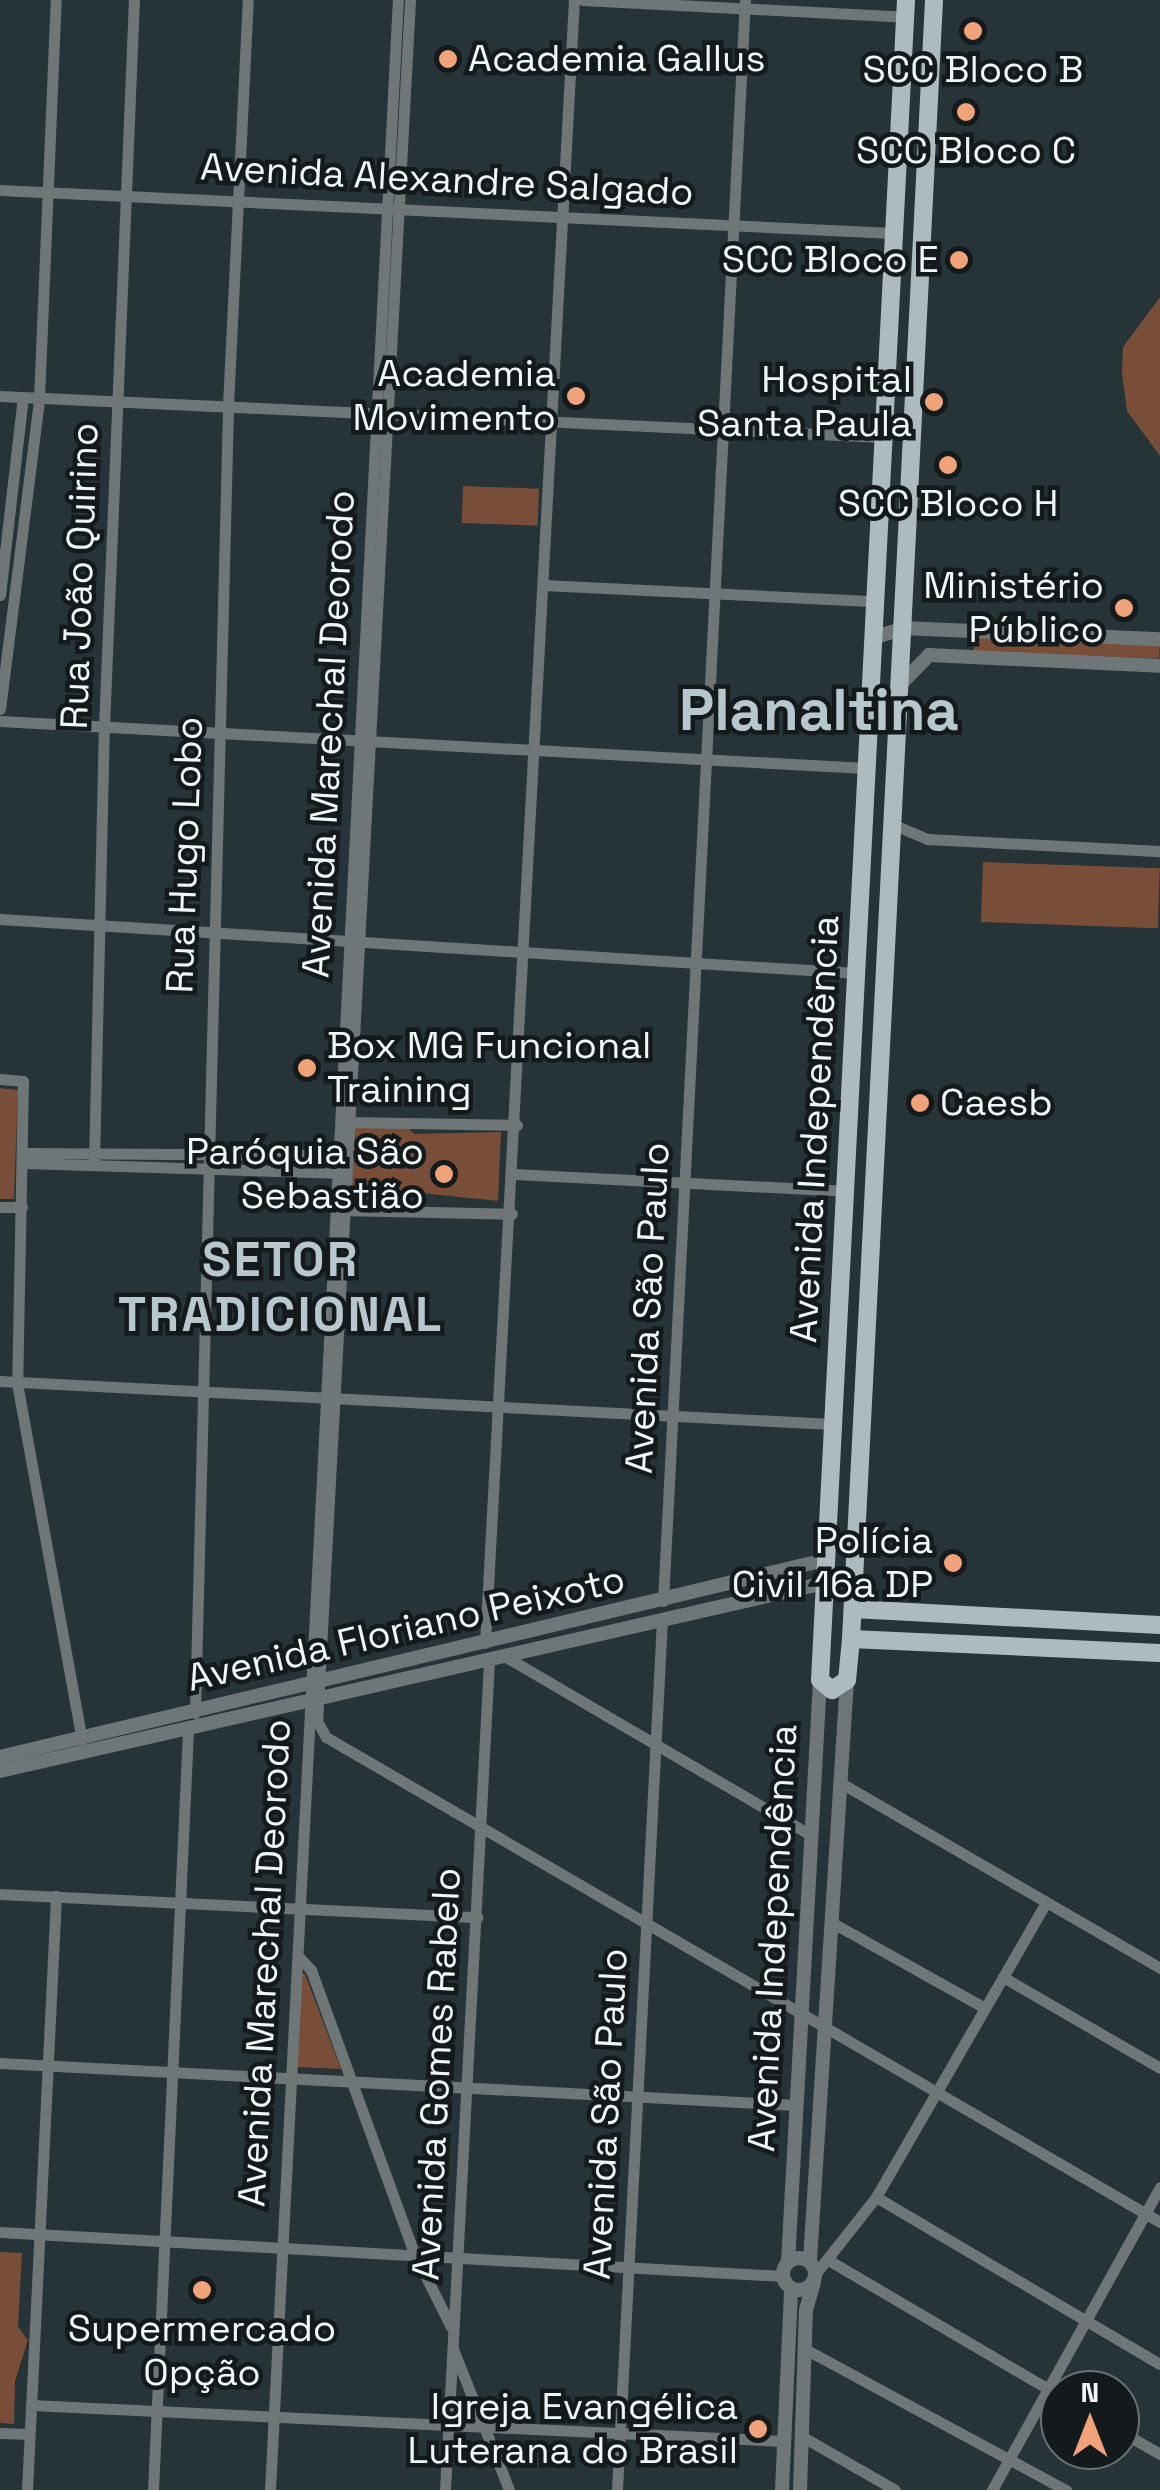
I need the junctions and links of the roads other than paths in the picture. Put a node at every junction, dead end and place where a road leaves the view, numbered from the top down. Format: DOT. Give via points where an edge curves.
graph roads {
  1 [pos="56,0"];
  2 [pos="134,0"];
  3 [pos="248,0"];
  4 [pos="398,0"];
  5 [pos="410,0"];
  6 [pos="574,0"];
  7 [pos="584,0"];
  8 [pos="934,0"];
  9 [pos="744,4"];
  10 [pos="905,9"];
  11 [pos="898,102"];
  12 [pos="928,106"];
  13 [pos="897,131"];
  14 [pos="926,132"];
  15 [pos="0,190"];
  16 [pos="46,191"];
  17 [pos="126,194"];
  18 [pos="237,200"];
  19 [pos="394,208"];
  20 [pos="563,216"];
  21 [pos="734,225"];
  22 [pos="892,233"];
  23 [pos="0,396"];
  24 [pos="23,397"];
  25 [pos="39,398"];
  26 [pos="118,401"];
  27 [pos="228,405"];
  28 [pos="383,412"];
  29 [pos="552,420"];
  30 [pos="722,429"];
  31 [pos="883,438"];
  32 [pos="883,461"];
  33 [pos="908,482"];
  34 [pos="881,489"];
  35 [pos="543,585"];
  36 [pos="714,593"];
  37 [pos="0,595"];
  38 [pos="875,601"];
  39 [pos="903,628"];
  40 [pos="971,632"];
  41 [pos="873,638"];
  42 [pos="1160,639"];
  43 [pos="970,657"];
  44 [pos="1160,666"];
  45 [pos="900,685"];
  46 [pos="0,708"];
  47 [pos="0,721"];
  48 [pos="104,727"];
  49 [pos="219,733"];
  50 [pos="365,740"];
  51 [pos="536,749"];
  52 [pos="706,758"];
  53 [pos="866,768"];
  54 [pos="892,824"];
  55 [pos="1160,850"];
  56 [pos="861,862"];
  57 [pos="891,869"];
  58 [pos="860,884"];
  59 [pos="890,890"];
  60 [pos="0,919"];
  61 [pos="98,928"];
  62 [pos="213,937"];
  63 [pos="354,946"];
  64 [pos="525,956"];
  65 [pos="696,966"];
  66 [pos="856,973"];
  67 [pos="0,1079"];
  68 [pos="344,1122"];
  69 [pos="516,1125"];
  70 [pos="342,1155"];
  71 [pos="24,1158"];
  72 [pos="95,1159"];
  73 [pos="206,1160"];
  74 [pos="336,1172"];
  75 [pos="514,1174"];
  76 [pos="684,1182"];
  77 [pos="844,1191"];
  78 [pos="0,1206"];
  79 [pos="22,1207"];
  80 [pos="340,1210"];
  81 [pos="512,1214"];
  82 [pos="842,1260"];
  83 [pos="868,1268"];
  84 [pos="866,1296"];
  85 [pos="839,1297"];
  86 [pos="0,1381"];
  87 [pos="17,1383"];
  88 [pos="202,1392"];
  89 [pos="329,1398"];
  90 [pos="502,1406"];
  91 [pos="672,1415"];
  92 [pos="832,1424"];
  93 [pos="829,1490"];
  94 [pos="857,1490"];
  95 [pos="828,1527"];
  96 [pos="855,1529"];
  97 [pos="826,1560"];
  98 [pos="741,1582"];
  99 [pos="824,1583"];
  100 [pos="663,1600"];
  101 [pos="744,1602"];
  102 [pos="852,1609"];
  103 [pos="894,1611"];
  104 [pos="989,1616"];
  105 [pos="598,1617"];
  106 [pos="1053,1620"];
  107 [pos="662,1621"];
  108 [pos="568,1623"];
  109 [pos="1160,1625"];
  110 [pos="603,1634"];
  111 [pos="851,1638"];
  112 [pos="892,1640"];
  113 [pos="573,1642"];
  114 [pos="486,1643"];
  115 [pos="986,1645"];
  116 [pos="1052,1647"];
  117 [pos="442,1651"];
  118 [pos="1160,1653"];
  119 [pos="506,1658"];
  120 [pos="404,1660"];
  121 [pos="488,1662"];
  122 [pos="442,1669"];
  123 [pos="409,1677"];
  124 [pos="820,1680"];
  125 [pos="846,1680"];
  126 [pos="315,1685"];
  127 [pos="313,1702"];
  128 [pos="195,1713"];
  129 [pos="818,1714"];
  130 [pos="846,1715"];
  131 [pos="151,1731"];
  132 [pos="188,1732"];
  133 [pos="124,1737"];
  134 [pos="82,1739"];
  135 [pos="655,1742"];
  136 [pos="47,1753"];
  137 [pos="11,1759"];
  138 [pos="0,1771"];
  139 [pos="841,1783"];
  140 [pos="481,1824"];
  141 [pos="812,1835"];
  142 [pos="810,1853"];
  143 [pos="836,1857"];
  144 [pos="0,1894"];
  145 [pos="56,1896"];
  146 [pos="180,1902"];
  147 [pos="1046,1903"];
  148 [pos="298,1908"];
  149 [pos="477,1917"];
  150 [pos="646,1918"];
  151 [pos="830,1928"];
  152 [pos="806,1930"];
  153 [pos="299,1958"];
  154 [pos="1160,1968"];
  155 [pos="1003,1978"];
  156 [pos="985,2008"];
  157 [pos="802,2011"];
  158 [pos="823,2021"];
  159 [pos="0,2063"];
  160 [pos="48,2065"];
  161 [pos="1160,2068"];
  162 [pos="173,2072"];
  163 [pos="291,2079"];
  164 [pos="354,2082"];
  165 [pos="467,2088"];
  166 [pos="938,2090"];
  167 [pos="636,2096"];
  168 [pos="797,2105"];
  169 [pos="1160,2187"];
  170 [pos="876,2197"];
  171 [pos="1146,2213"];
  172 [pos="1160,2222"];
  173 [pos="0,2232"];
  174 [pos="41,2234"];
  175 [pos="165,2241"];
  176 [pos="282,2248"];
  177 [pos="414,2255"];
  178 [pos="458,2258"];
  179 [pos="830,2262"];
  180 [pos="629,2267"];
  181 [pos="787,2272"];
  182 [pos="813,2272"];
  183 [pos="1086,2320"];
  184 [pos="452,2330"];
  185 [pos="451,2346"];
  186 [pos="805,2348"];
  187 [pos="1160,2364"];
  188 [pos="1059,2370"];
  189 [pos="1040,2385"];
  190 [pos="1040,2404"];
  191 [pos="31,2405"];
  192 [pos="156,2411"];
  193 [pos="274,2417"];
  194 [pos="447,2422"];
  195 [pos="485,2424"];
  196 [pos="0,2433"];
  197 [pos="29,2434"];
  198 [pos="620,2434"];
  199 [pos="784,2441"];
  200 [pos="802,2441"];
  201 [pos="1009,2459"];
  202 [pos="27,2490"];
  203 [pos="153,2490"];
  204 [pos="270,2490"];
  205 [pos="445,2490"];
  206 [pos="509,2490"];
  207 [pos="617,2490"];
  208 [pos="782,2490"];
  209 [pos="800,2490"];
  210 [pos="895,2490"];
  211 [pos="992,2490"];
  212 [pos="1066,2490"];
  1 -- 16 [label="street"];
  2 -- 17 [label="street, Rua João Quirino"];
  3 -- 18 [label="street, Rua Hugo Lobo"];
  4 -- 19 [label="street, Avenida Marechal Deorodo"];
  5 -- 19 [label="street, Avenida Marechal Deorodo"];
  6 -- 20 [label="street"];
  7 -- 9 [label="street"];
  8 -- 12 [label="main road, Avenida Independência"];
  9 -- 10 [label="street"];
  9 -- 21 [label="street, Avenida São Paulo"];
  10 -- 11 [label="main road, Avenida Independência"];
  11 -- 12 [label="main road" via="916,111"];
  11 -- 13 [label="main road, Avenida Independência"];
  12 -- 14 [label="main road, Avenida Independência"];
  13 -- 14 [label="main road" via="912,123"];
  13 -- 22 [label="main road, Avenida Independência"];
  14 -- 33 [label="main road, Avenida Independência"];
  15 -- 16 [label="street, Avenida Alexandre Salgado"];
  16 -- 17 [label="street, Avenida Alexandre Salgado"];
  16 -- 25 [label="street"];
  17 -- 18 [label="street, Avenida Alexandre Salgado"];
  17 -- 26 [label="street, Rua João Quirino"];
  18 -- 19 [label="street, Avenida Alexandre Salgado"];
  18 -- 27 [label="street, Rua Hugo Lobo"];
  19 -- 20 [label="street, Avenida Alexandre Salgado"];
  19 -- 28 [label="street, Avenida Marechal Deorodo"];
  20 -- 21 [label="street, Avenida Alexandre Salgado"];
  20 -- 29 [label="street"];
  21 -- 22 [label="street, Avenida Alexandre Salgado"];
  21 -- 30 [label="street, Avenida São Paulo"];
  22 -- 31 [label="main road, Avenida Independência"];
  23 -- 24 [label="street"];
  24 -- 25 [label="street"];
  24 -- 37 [label="street"];
  25 -- 26 [label="street"];
  25 -- 46 [label="street"];
  26 -- 27 [label="street"];
  26 -- 48 [label="street, Rua João Quirino"];
  27 -- 28 [label="street"];
  27 -- 49 [label="street, Rua Hugo Lobo"];
  28 -- 29 [label="street"];
  28 -- 50 [label="street, Avenida Marechal Deorodo"];
  29 -- 30 [label="street"];
  29 -- 35 [label="street"];
  30 -- 31 [label="street"];
  30 -- 36 [label="street, Avenida São Paulo"];
  31 -- 32 [label="main road, Avenida Independência"];
  32 -- 33 [label="main road"];
  32 -- 34 [label="main road, Avenida Independência"];
  33 -- 34 [label="main road"];
  33 -- 39 [label="main road, Avenida Independência"];
  34 -- 38 [label="main road, Avenida Independência"];
  35 -- 36 [label="street"];
  35 -- 51 [label="street"];
  36 -- 38 [label="street"];
  36 -- 52 [label="street, Avenida São Paulo"];
  38 -- 41 [label="main road, Avenida Independência"];
  39 -- 40 [label="street"];
  39 -- 41 [label="street"];
  39 -- 45 [label="main road, Avenida Independência"];
  40 -- 42 [label="street"];
  40 -- 43 [label="street"];
  41 -- 53 [label="main road, Avenida Independência"];
  43 -- 44 [label="street"];
  43 -- 45 [label="street" via="929,655"];
  45 -- 54 [label="main road, Avenida Independência"];
  47 -- 48 [label="street"];
  48 -- 49 [label="street"];
  48 -- 61 [label="street, Rua João Quirino"];
  49 -- 50 [label="street"];
  49 -- 62 [label="street, Rua Hugo Lobo"];
  50 -- 51 [label="street"];
  50 -- 63 [label="street, Avenida Marechal Deorodo"];
  51 -- 52 [label="street"];
  51 -- 64 [label="street"];
  52 -- 53 [label="street"];
  52 -- 65 [label="street, Avenida São Paulo"];
  53 -- 56 [label="main road, Avenida Independência"];
  54 -- 55 [label="street" via="928,839"];
  54 -- 57 [label="main road, Avenida Independência"];
  56 -- 57 [label="main road"];
  56 -- 58 [label="main road, Avenida Independência"];
  57 -- 59 [label="main road, Avenida Independência"];
  58 -- 59 [label="main road" via="879,879"];
  58 -- 66 [label="main road, Avenida Independência"];
  59 -- 83 [label="main road, Avenida Independência"];
  60 -- 61 [label="street"];
  61 -- 62 [label="street"];
  61 -- 72 [label="street, Rua João Quirino"];
  62 -- 63 [label="street"];
  62 -- 73 [label="street, Rua Hugo Lobo"];
  63 -- 64 [label="street"];
  63 -- 68 [label="street, Avenida Marechal Deorodo"];
  64 -- 65 [label="street"];
  64 -- 69 [label="street"];
  65 -- 66 [label="street"];
  65 -- 76 [label="street, Avenida São Paulo"];
  66 -- 77 [label="main road, Avenida Independência"];
  67 -- 71 [label="street" via="23,1081"];
  68 -- 69 [label="street"];
  68 -- 70 [label="street, Avenida Marechal Deorodo"];
  69 -- 75 [label="street"];
  70 -- 73 [label="street"];
  70 -- 74 [label="street, Avenida Marechal Deorodo"];
  70 -- 80 [label="street, Avenida Marechal Deorodo"];
  71 -- 72 [label="street"];
  71 -- 79 [label="street"];
  72 -- 73 [label="street"];
  73 -- 74 [label="street"];
  73 -- 88 [label="street, Rua Hugo Lobo"];
  74 -- 80 [label="street, Avenida Marechal Deorodo"];
  75 -- 76 [label="street"];
  75 -- 81 [label="street"];
  76 -- 77 [label="street"];
  76 -- 91 [label="street, Avenida São Paulo"];
  77 -- 82 [label="main road, Avenida Independência"];
  78 -- 79 [label="street"];
  79 -- 87 [label="street"];
  80 -- 81 [label="street"];
  80 -- 89 [label="street, Avenida Marechal Deorodo"];
  81 -- 90 [label="street"];
  82 -- 83 [label="main road"];
  82 -- 85 [label="main road, Avenida Independência"];
  83 -- 84 [label="main road, Avenida Independência"];
  84 -- 85 [label="main road" via="853,1288"];
  84 -- 94 [label="main road, Avenida Independência"];
  85 -- 92 [label="main road, Avenida Independência"];
  86 -- 87 [label="street"];
  87 -- 88 [label="street"];
  87 -- 134 [label="street"];
  88 -- 89 [label="street"];
  88 -- 128 [label="street, Rua Hugo Lobo"];
  89 -- 90 [label="street"];
  89 -- 126 [label="street, Avenida Marechal Deorodo"];
  90 -- 91 [label="street"];
  90 -- 114 [label="street"];
  91 -- 92 [label="street"];
  91 -- 100 [label="street, Avenida São Paulo"];
  92 -- 93 [label="main road, Avenida Independência"];
  93 -- 94 [label="main road" via="842,1498"];
  93 -- 95 [label="main road, Avenida Independência"];
  94 -- 96 [label="main road, Avenida Independência"];
  95 -- 96 [label="main road" via="842,1518"];
  95 -- 97 [label="main road, Avenida Independência"];
  96 -- 102 [label="main road, Avenida Independência"];
  97 -- 98 [label="street, Avenida Floriano Peixoto"];
  97 -- 99 [label="main road, Avenida Independência"];
  98 -- 100 [label="street, Avenida Floriano Peixoto"];
  98 -- 101 [label="street"];
  99 -- 101 [label="street, Avenida Floriano Peixoto"];
  99 -- 124 [label="main road, Avenida Independência"];
  100 -- 105 [label="street, Avenida Floriano Peixoto"];
  101 -- 107 [label="street, Avenida Floriano Peixoto"];
  102 -- 103 [label="main road"];
  102 -- 111 [label="main road, Avenida Independência"];
  103 -- 104 [label="main road"];
  103 -- 112 [label="main road"];
  104 -- 106 [label="main road"];
  104 -- 115 [label="main road"];
  105 -- 108 [label="street, Avenida Floriano Peixoto"];
  105 -- 110 [label="street" via="591,1628"];
  106 -- 109 [label="main road"];
  106 -- 116 [label="main road"];
  107 -- 110 [label="street, Avenida Floriano Peixoto"];
  107 -- 135 [label="street, Avenida São Paulo"];
  108 -- 113 [label="street" via="580,1630"];
  108 -- 114 [label="street, Avenida Floriano Peixoto"];
  110 -- 113 [label="street, Avenida Floriano Peixoto"];
  111 -- 112 [label="main road"];
  111 -- 125 [label="main road, Avenida Independência"];
  112 -- 115 [label="main road"];
  113 -- 119 [label="street, Avenida Floriano Peixoto"];
  114 -- 117 [label="street, Avenida Floriano Peixoto"];
  115 -- 116 [label="main road"];
  116 -- 118 [label="main road"];
  117 -- 120 [label="street, Avenida Floriano Peixoto"];
  117 -- 122 [label="street" via="436,1663"];
  119 -- 121 [label="street, Avenida Floriano Peixoto"];
  119 -- 135 [label="street"];
  120 -- 123 [label="street" via="413,1666"];
  120 -- 126 [label="street, Avenida Floriano Peixoto"];
  121 -- 122 [label="street, Avenida Floriano Peixoto"];
  121 -- 140 [label="street, Avenida Gomes Rabelo"];
  122 -- 123 [label="street, Avenida Floriano Peixoto"];
  123 -- 127 [label="street, Avenida Floriano Peixoto"];
  124 -- 125 [label="main road" via="832,1690"];
  124 -- 129 [label="street, Avenida Independência"];
  125 -- 130 [label="street, Avenida Independência"];
  126 -- 127 [label="street, Avenida Marechal Deorodo"];
  126 -- 128 [label="street, Avenida Floriano Peixoto"];
  127 -- 132 [label="street, Avenida Floriano Peixoto"];
  127 -- 140 [label="street, Avenida Marechal Deorodo" via="326,1737"];
  127 -- 148 [label="street, Avenida Marechal Deorodo"];
  128 -- 131 [label="street, Avenida Floriano Peixoto"];
  129 -- 130 [label="street" via="833,1709"];
  129 -- 141 [label="street, Avenida Independência"];
  130 -- 139 [label="street, Avenida Independência"];
  131 -- 132 [label="street, Avenida Floriano Peixoto"];
  131 -- 133 [label="street, Avenida Floriano Peixoto"];
  132 -- 146 [label="street"];
  133 -- 134 [label="street, Avenida Floriano Peixoto"];
  133 -- 136 [label="street, Avenida Floriano Peixoto"];
  134 -- 136 [label="street, Avenida Floriano Peixoto"];
  135 -- 141 [label="street"];
  135 -- 150 [label="street, Avenida São Paulo"];
  136 -- 137 [label="street, Avenida Floriano Peixoto"];
  137 -- 138 [label="street, Avenida Floriano Peixoto"];
  139 -- 143 [label="street, Avenida Independência"];
  139 -- 147 [label="street"];
  140 -- 149 [label="street, Avenida Gomes Rabelo"];
  140 -- 150 [label="street"];
  141 -- 142 [label="street, Avenida Independência"];
  142 -- 143 [label="street" via="825,1842"];
  142 -- 152 [label="street, Avenida Independência"];
  143 -- 151 [label="street, Avenida Independência"];
  144 -- 145 [label="street"];
  145 -- 146 [label="street"];
  145 -- 160 [label="street"];
  146 -- 148 [label="street"];
  146 -- 162 [label="street"];
  147 -- 154 [label="street"];
  147 -- 155 [label="street"];
  148 -- 149 [label="street"];
  148 -- 153 [label="street, Avenida Marechal Deorodo"];
  149 -- 165 [label="street, Avenida Gomes Rabelo"];
  150 -- 157 [label="street"];
  150 -- 167 [label="street, Avenida São Paulo"];
  151 -- 152 [label="street" via="815,1941"];
  151 -- 156 [label="street"];
  151 -- 158 [label="street, Avenida Independência"];
  152 -- 157 [label="street, Avenida Independência"];
  153 -- 163 [label="street, Avenida Marechal Deorodo"];
  153 -- 164 [label="street" via="311,1970"];
  155 -- 156 [label="street"];
  155 -- 161 [label="street"];
  156 -- 166 [label="street"];
  157 -- 158 [label="street"];
  157 -- 168 [label="street, Avenida Independência"];
  158 -- 166 [label="street"];
  158 -- 182 [label="street, Avenida Independência"];
  159 -- 160 [label="street"];
  160 -- 162 [label="street"];
  160 -- 174 [label="street"];
  162 -- 163 [label="street"];
  162 -- 175 [label="street"];
  163 -- 164 [label="street"];
  163 -- 176 [label="street, Avenida Marechal Deorodo"];
  164 -- 165 [label="street"];
  164 -- 177 [label="street"];
  165 -- 167 [label="street"];
  165 -- 178 [label="street, Avenida Gomes Rabelo"];
  166 -- 170 [label="street"];
  166 -- 171 [label="street"];
  167 -- 168 [label="street"];
  167 -- 180 [label="street, Avenida São Paulo"];
  168 -- 181 [label="street, Avenida Independência"];
  169 -- 171 [label="street"];
  170 -- 179 [label="street"];
  170 -- 183 [label="street"];
  171 -- 172 [label="street"];
  171 -- 183 [label="street"];
  173 -- 174 [label="street"];
  174 -- 175 [label="street"];
  174 -- 191 [label="street"];
  175 -- 176 [label="street"];
  175 -- 192 [label="street"];
  176 -- 177 [label="street"];
  176 -- 193 [label="street, Avenida Marechal Deorodo"];
  177 -- 178 [label="street"];
  177 -- 184 [label="street"];
  178 -- 180 [label="street"];
  178 -- 184 [label="street, Avenida Gomes Rabelo"];
  179 -- 182 [label="street"];
  179 -- 189 [label="street"];
  180 -- 181 [label="street"];
  180 -- 198 [label="street, Avenida São Paulo"];
  181 -- 182 [label="street"];
  181 -- 182 [label="street"];
  181 -- 199 [label="street, Avenida Independência"];
  182 -- 186 [label="street, Avenida Independência"];
  183 -- 187 [label="street"];
  183 -- 188 [label="street"];
  184 -- 185 [label="street, Avenida Gomes Rabelo"];
  185 -- 194 [label="street, Avenida Gomes Rabelo"];
  185 -- 195 [label="street"];
  186 -- 200 [label="street, Avenida Independência"];
  186 -- 201 [label="street"];
  190 -- 201 [label="street"];
  191 -- 192 [label="street"];
  191 -- 197 [label="street"];
  192 -- 193 [label="street"];
  192 -- 203 [label="street"];
  193 -- 194 [label="street"];
  193 -- 204 [label="street, Avenida Marechal Deorodo"];
  194 -- 195 [label="street"];
  194 -- 205 [label="street, Avenida Gomes Rabelo"];
  195 -- 198 [label="street"];
  195 -- 206 [label="street"];
  196 -- 197 [label="street"];
  197 -- 202 [label="street"];
  198 -- 199 [label="street"];
  198 -- 207 [label="street, Avenida São Paulo"];
  199 -- 200 [label="street"];
  199 -- 208 [label="street, Avenida Independência"];
  200 -- 209 [label="street, Avenida Independência"];
  200 -- 210 [label="street"];
  201 -- 211 [label="street"];
  201 -- 212 [label="street"];
}
